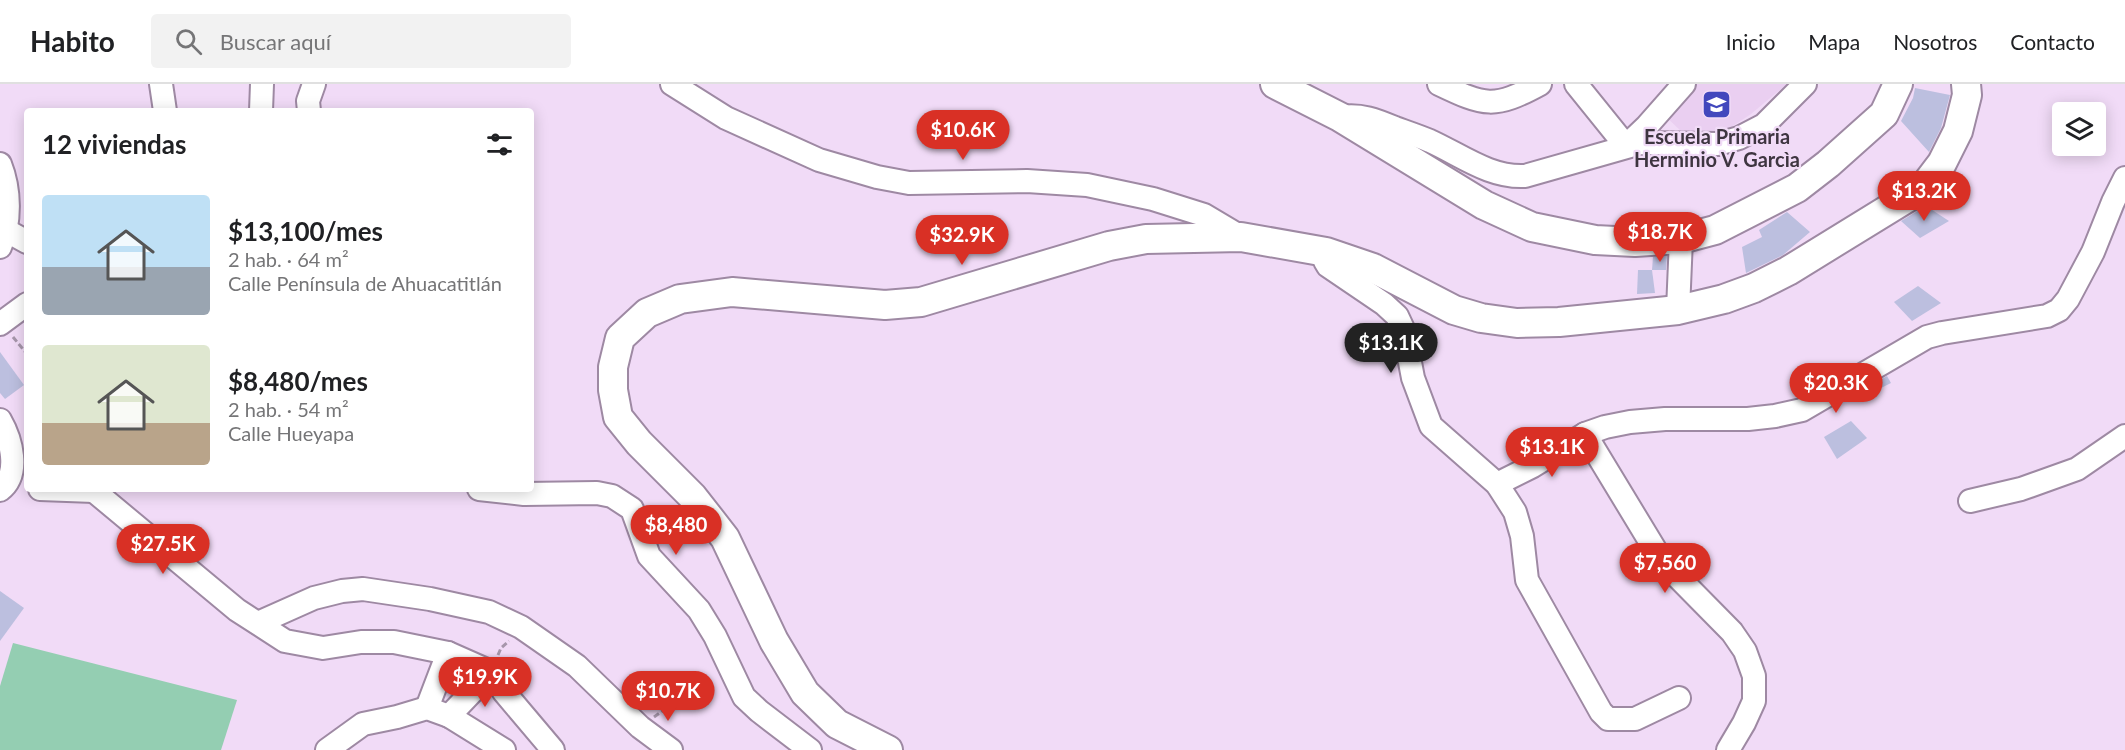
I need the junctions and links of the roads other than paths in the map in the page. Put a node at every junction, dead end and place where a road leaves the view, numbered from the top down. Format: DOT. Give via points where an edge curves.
graph roads {
  1 [pos="161,84"];
  2 [pos="262,84"];
  3 [pos="314,84"];
  4 [pos="672,84"];
  5 [pos="1275,84"];
  6 [pos="1439,84"];
  7 [pos="1540,84"];
  8 [pos="1576,84"];
  9 [pos="1684,84"];
  10 [pos="1805,84"];
  11 [pos="1898,84"];
  12 [pos="1966,84"];
  13 [pos="165,108"];
  14 [pos="261,108"];
  15 [pos="309,108"];
  16 [pos="1658,114"];
  17 [pos="1340,117"];
  18 [pos="1691,144"];
  19 [pos="1626,146"];
  20 [pos="0,164"];
  21 [pos="2125,177"];
  22 [pos="1241,237"];
  23 [pos="3,239"];
  24 [pos="1681,239"];
  25 [pos="24,242"];
  26 [pos="1326,252"];
  27 [pos="24,306"];
  28 [pos="1678,310"];
  29 [pos="1,324"];
  30 [pos="0,420"];
  31 [pos="1585,434"];
  32 [pos="2125,436"];
  33 [pos="15,480"];
  34 [pos="1497,484"];
  35 [pos="98,492"];
  36 [pos="506,492"];
  37 [pos="1970,501"];
  38 [pos="258,623"];
  39 [pos="448,653"];
  40 [pos="491,672"];
  41 [pos="1679,698"];
  42 [pos="428,708"];
  43 [pos="449,716"];
  44 [pos="327,750"];
  45 [pos="504,750"];
  46 [pos="553,750"];
  47 [pos="671,750"];
  48 [pos="810,750"];
  49 [pos="888,750"];
  50 [pos="1728,750"];
  1 -- 13 [label="street"];
  2 -- 14 [label="street"];
  3 -- 15 [label="street"];
  4 -- 22 [label="street" via="726,118 819,160 878,177 909,183 1027,181 1087,185 1204,215"];
  5 -- 17 [label="main road"];
  6 -- 7 [label="street" via="1494,104"];
  8 -- 19 [label="street"];
  9 -- 16 [label="street"];
  10 -- 18 [label="street" via="1764,125 1718,144"];
  11 -- 24 [label="main road" via="1884,114 1797,188 1715,230"];
  12 -- 28 [label="main road" via="1958,131 1942,163 1923,188 1754,288"];
  16 -- 18 [label="street"];
  16 -- 19 [label="street"];
  17 -- 19 [label="street" via="1374,120 1512,177"];
  17 -- 24 [label="main road" via="1484,205 1532,227 1595,240"];
  18 -- 19 [label="street"];
  20 -- 23 [label="street" via="7,180"];
  21 -- 31 [label="street" via="2068,299 2047,316 1927,337 1802,410 1748,419 1630,422"];
  22 -- 26 [label="main road"];
  22 -- 49 [label="main road" via="1146,238 921,302 885,305 732,292 680,299 647,313 620,338 613,367 618,417 693,497 725,538 774,641 805,693 837,724"];
  23 -- 25 [label="street"];
  24 -- 28 [label="street"];
  26 -- 28 [label="main road" via="1373,268 1454,310 1481,318 1559,322"];
  26 -- 34 [label="street" via="1328,266 1397,316 1404,331 1413,378 1431,426"];
  27 -- 29 [label="street"];
  30 -- 33 [label="street" via="7,432"];
  31 -- 34 [label="street"];
  31 -- 50 [label="street" via="1662,561 1732,632 1745,651 1754,676 1754,701"];
  32 -- 37 [label="street" via="2077,469 2021,489"];
  34 -- 41 [label="street" via="1515,512 1527,580 1601,712 1608,719 1635,719"];
  35 -- 38 [label="street" via="237,610"];
  36 -- 48 [label="street" via="597,493 612,496 632,509 649,556 699,610 744,697"];
  38 -- 39 [label="street" via="296,644 323,648 394,642"];
  38 -- 47 [label="street" via="314,598 363,589 489,612 521,627 577,666 640,727"];
  39 -- 40 [label="street"];
  39 -- 42 [label="street"];
  40 -- 43 [label="street"];
  40 -- 46 [label="street"];
  42 -- 43 [label="street"];
  42 -- 44 [label="street" via="363,724"];
  43 -- 45 [label="street"];
}
